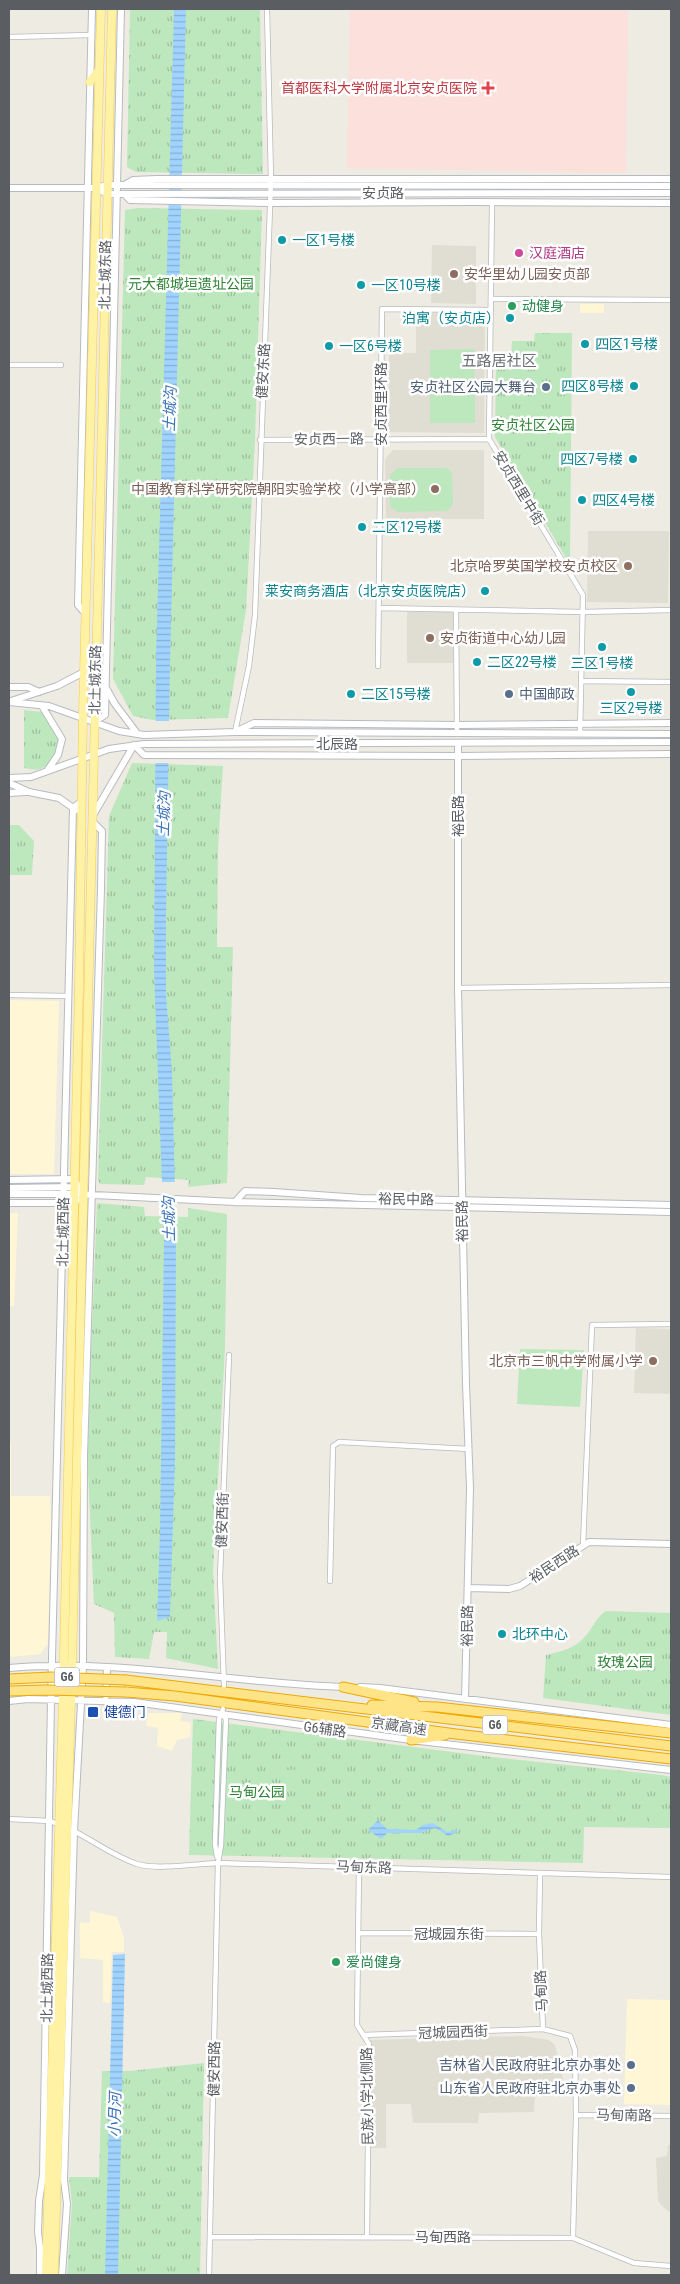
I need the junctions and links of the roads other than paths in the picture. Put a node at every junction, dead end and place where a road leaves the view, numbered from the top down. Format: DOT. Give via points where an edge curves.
graph roads {
  1 [pos="92,9"];
  2 [pos="101,9"];
  3 [pos="112,9"];
  4 [pos="121,9"];
  5 [pos="267,9"];
  6 [pos="91,35"];
  7 [pos="9,37"];
  8 [pos="99,70"];
  9 [pos="90,82"];
  10 [pos="671,179"];
  11 [pos="542,180"];
  12 [pos="472,182"];
  13 [pos="107,185"];
  14 [pos="121,185"];
  15 [pos="548,185"];
  16 [pos="271,186"];
  17 [pos="671,186"];
  18 [pos="9,188"];
  19 [pos="92,188"];
  20 [pos="472,193"];
  21 [pos="571,193"];
  22 [pos="671,193"];
  23 [pos="107,194"];
  24 [pos="120,194"];
  25 [pos="212,194"];
  26 [pos="472,202"];
  27 [pos="492,202"];
  28 [pos="563,202"];
  29 [pos="225,203"];
  30 [pos="671,203"];
  31 [pos="270,204"];
  32 [pos="491,299"];
  33 [pos="671,300"];
  34 [pos="491,310"];
  35 [pos="9,365"];
  36 [pos="61,365"];
  37 [pos="381,438"];
  38 [pos="489,439"];
  39 [pos="260,440"];
  40 [pos="80,505"];
  41 [pos="89,505"];
  42 [pos="100,505"];
  43 [pos="379,608"];
  44 [pos="456,610"];
  45 [pos="671,610"];
  46 [pos="583,612"];
  47 [pos="86,614"];
  48 [pos="378,666"];
  49 [pos="96,669"];
  50 [pos="84,672"];
  51 [pos="581,681"];
  52 [pos="671,682"];
  53 [pos="105,685"];
  54 [pos="9,687"];
  55 [pos="39,692"];
  56 [pos="9,702"];
  57 [pos="42,706"];
  58 [pos="83,718"];
  59 [pos="94,722"];
  60 [pos="580,723"];
  61 [pos="671,723"];
  62 [pos="457,725"];
  63 [pos="136,732"];
  64 [pos="235,732"];
  65 [pos="457,734"];
  66 [pos="580,734"];
  67 [pos="671,734"];
  68 [pos="671,742"];
  69 [pos="458,743"];
  70 [pos="134,745"];
  71 [pos="93,754"];
  72 [pos="671,754"];
  73 [pos="458,756"];
  74 [pos="82,758"];
  75 [pos="46,772"];
  76 [pos="9,778"];
  77 [pos="9,783"];
  78 [pos="29,792"];
  79 [pos="9,793"];
  80 [pos="81,802"];
  81 [pos="73,808"];
  82 [pos="81,815"];
  83 [pos="92,819"];
  84 [pos="671,986"];
  85 [pos="458,988"];
  86 [pos="9,995"];
  87 [pos="68,996"];
  88 [pos="64,1179"];
  89 [pos="9,1180"];
  90 [pos="74,1187"];
  91 [pos="9,1188"];
  92 [pos="64,1191"];
  93 [pos="9,1194"];
  94 [pos="87,1194"];
  95 [pos="235,1202"];
  96 [pos="9,1203"];
  97 [pos="64,1203"];
  98 [pos="73,1203"];
  99 [pos="462,1204"];
  100 [pos="671,1206"];
  101 [pos="671,1212"];
  102 [pos="671,1324"];
  103 [pos="229,1355"];
  104 [pos="469,1449"];
  105 [pos="671,1544"];
  106 [pos="583,1546"];
  107 [pos="330,1581"];
  108 [pos="468,1588"];
  109 [pos="52,1666"];
  110 [pos="63,1666"];
  111 [pos="72,1666"];
  112 [pos="22,1667"];
  113 [pos="83,1667"];
  114 [pos="107,1667"];
  115 [pos="9,1668"];
  116 [pos="224,1678"];
  117 [pos="9,1679"];
  118 [pos="224,1686"];
  119 [pos="343,1687"];
  120 [pos="9,1692"];
  121 [pos="28,1699"];
  122 [pos="51,1699"];
  123 [pos="62,1699"];
  124 [pos="465,1699"];
  125 [pos="71,1700"];
  126 [pos="81,1700"];
  127 [pos="9,1701"];
  128 [pos="106,1701"];
  129 [pos="320,1704"];
  130 [pos="437,1707"];
  131 [pos="223,1712"];
  132 [pos="671,1725"];
  133 [pos="671,1733"];
  134 [pos="456,1734"];
  135 [pos="411,1740"];
  136 [pos="671,1746"];
  137 [pos="642,1755"];
  138 [pos="671,1759"];
  139 [pos="671,1764"];
  140 [pos="671,1770"];
  141 [pos="9,1819"];
  142 [pos="54,1823"];
  143 [pos="70,1830"];
  144 [pos="218,1863"];
  145 [pos="359,1867"];
  146 [pos="540,1873"];
  147 [pos="671,1877"];
  148 [pos="358,1933"];
  149 [pos="539,1934"];
  150 [pos="543,2030"];
  151 [pos="363,2035"];
  152 [pos="576,2115"];
  153 [pos="671,2116"];
  154 [pos="210,2237"];
  155 [pos="366,2237"];
  156 [pos="573,2238"];
  157 [pos="671,2266"];
  158 [pos="40,2275"];
  159 [pos="46,2275"];
  160 [pos="54,2275"];
  161 [pos="62,2275"];
  162 [pos="209,2275"];
  1 -- 6 [label="street, 北土城东路"];
  2 -- 8 [label="main road, 北土城东路"];
  3 -- 13 [label="main road, 北土城东路"];
  4 -- 14 [label="street, 北土城东路"];
  5 -- 16 [label="street, 健安东路"];
  6 -- 7 [label="street"];
  6 -- 9 [label="street, 北土城东路"];
  8 -- 9 [label="main road"];
  8 -- 19 [label="main road, 北土城东路"];
  9 -- 19 [label="street, 北土城东路"];
  10 -- 11 [label="street, 安贞路"];
  11 -- 12 [label="street, 安贞路"];
  11 -- 15 [label="street"];
  12 -- 15 [label="street, 安贞路"];
  12 -- 16 [label="street, 安贞路"];
  12 -- 20 [label="street"];
  13 -- 14 [label="street, 安贞路"];
  13 -- 19 [label="street, 安贞路"];
  13 -- 23 [label="main road, 北土城东路"];
  14 -- 16 [label="street, 安贞路" via="157,182"];
  14 -- 24 [label="street, 北土城东路"];
  15 -- 17 [label="street, 安贞路"];
  16 -- 20 [label="street, 安贞路"];
  16 -- 25 [label="street, 安贞路"];
  16 -- 31 [label="street, 健安东路"];
  18 -- 19 [label="street, 安贞路"];
  19 -- 23 [label="street, 安贞路"];
  19 -- 40 [label="street, 北土城东路"];
  19 -- 41 [label="main road, 北土城东路"];
  20 -- 21 [label="street, 安贞路"];
  20 -- 26 [label="street"];
  21 -- 22 [label="street, 安贞路"];
  21 -- 28 [label="street"];
  23 -- 24 [label="street, 安贞路"];
  23 -- 42 [label="main road, 北土城东路"];
  24 -- 25 [label="street, 安贞路"];
  24 -- 29 [label="street, 安贞路" via="130,200"];
  24 -- 53 [label="street, 北土城东路"];
  25 -- 29 [label="street"];
  26 -- 27 [label="street, 安贞路"];
  26 -- 31 [label="street, 安贞路"];
  27 -- 28 [label="street, 安贞路"];
  27 -- 32 [label="street, 安贞西里中街"];
  28 -- 30 [label="street, 安贞路"];
  29 -- 31 [label="street, 安贞路"];
  31 -- 39 [label="street, 健安东路"];
  32 -- 33 [label="street"];
  32 -- 34 [label="street, 安贞西里中街"];
  34 -- 37 [label="street, 安贞西里环路" via="382,309"];
  34 -- 38 [label="street, 安贞西里中街"];
  35 -- 36 [label="street"];
  37 -- 38 [label="street, 安贞西一路"];
  37 -- 39 [label="street, 安贞西一路"];
  37 -- 43 [label="street, 安贞西里环路"];
  38 -- 46 [label="street, 安贞西里中街" via="584,595"];
  39 -- 64 [label="street, 健安东路" via="255,615 249,666"];
  40 -- 41 [label="street"];
  40 -- 47 [label="street, 北土城东路" via="78,605"];
  41 -- 42 [label="street"];
  41 -- 47 [label="main road, 北土城东路"];
  42 -- 49 [label="main road, 北土城东路"];
  43 -- 44 [label="street"];
  43 -- 48 [label="street, 安贞西里环路"];
  44 -- 46 [label="street"];
  44 -- 62 [label="street"];
  45 -- 46 [label="street"];
  46 -- 51 [label="street, 安贞西里中街"];
  47 -- 50 [label="main road, 北土城东路"];
  49 -- 53 [label="street"];
  49 -- 59 [label="main road, 北土城东路"];
  50 -- 55 [label="street"];
  50 -- 58 [label="main road, 北土城东路"];
  51 -- 52 [label="street"];
  51 -- 60 [label="street, 安贞西里中街"];
  53 -- 59 [label="street, 北土城东路" via="105,716"];
  53 -- 63 [label="street"];
  54 -- 55 [label="street" via="28,687"];
  55 -- 56 [label="street"];
  56 -- 57 [label="street, 北辰路"];
  57 -- 58 [label="street, 北辰路"];
  57 -- 75 [label="street" via="62,739 58,755"];
  58 -- 59 [label="street, 北辰路"];
  58 -- 74 [label="main road, 北土城东路"];
  59 -- 63 [label="street, 北辰路" via="119,731"];
  59 -- 71 [label="main road, 北土城西路"];
  60 -- 61 [label="street, 北辰路"];
  60 -- 62 [label="street, 北辰路"];
  60 -- 66 [label="street, 安贞西里中街"];
  62 -- 64 [label="street, 北辰路" via="254,723"];
  62 -- 65 [label="street"];
  63 -- 64 [label="street, 北辰路" via="144,735"];
  64 -- 65 [label="street, 北辰路"];
  65 -- 66 [label="street, 北辰路"];
  66 -- 67 [label="street, 北辰路"];
  68 -- 69 [label="street, 北辰路"];
  69 -- 70 [label="street, 北辰路"];
  69 -- 73 [label="street, 裕民路"];
  70 -- 71 [label="street, 北辰路"];
  70 -- 73 [label="street, 北辰路" via="144,755"];
  70 -- 83 [label="street"];
  71 -- 74 [label="street, 北辰路"];
  71 -- 83 [label="main road, 北土城西路"];
  72 -- 73 [label="street, 北辰路"];
  73 -- 85 [label="street, 裕民路"];
  74 -- 75 [label="street, 北辰路"];
  74 -- 80 [label="main road, 北土城西路"];
  75 -- 76 [label="street, 北辰路" via="31,777"];
  77 -- 78 [label="street"];
  78 -- 79 [label="street"];
  78 -- 81 [label="street" via="59,798"];
  80 -- 81 [label="street"];
  80 -- 82 [label="main road, 北土城西路"];
  81 -- 82 [label="street"];
  81 -- 87 [label="street, 北土城西路"];
  82 -- 90 [label="main road, 北土城西路"];
  83 -- 94 [label="main road, 北土城西路"];
  84 -- 85 [label="street"];
  85 -- 99 [label="street, 裕民路"];
  86 -- 87 [label="street"];
  87 -- 88 [label="street, 北土城西路"];
  88 -- 89 [label="street"];
  88 -- 90 [label="street"];
  88 -- 92 [label="street, 北土城西路"];
  90 -- 92 [label="street"];
  90 -- 94 [label="street, 裕民中路"];
  90 -- 94 [label="street"];
  90 -- 98 [label="main road, 北土城西路"];
  91 -- 92 [label="street"];
  92 -- 93 [label="street"];
  92 -- 97 [label="street, 北土城西路"];
  94 -- 95 [label="street, 裕民中路"];
  94 -- 98 [label="street"];
  94 -- 111 [label="main road, 北土城西路"];
  94 -- 113 [label="street, 北土城西路"];
  95 -- 99 [label="street, 裕民中路"];
  95 -- 99 [label="street, 裕民中路" via="245,1192"];
  96 -- 97 [label="street"];
  97 -- 98 [label="street"];
  97 -- 109 [label="street, 北土城西路"];
  98 -- 110 [label="main road, 北土城西路"];
  99 -- 100 [label="street, 裕民中路"];
  99 -- 101 [label="street, 裕民中路"];
  99 -- 104 [label="street, 裕民路"];
  102 -- 106 [label="street" via="592,1325"];
  103 -- 116 [label="street, 健安西街" via="220,1578"];
  104 -- 107 [label="street" via="339,1442 333,1446"];
  104 -- 108 [label="street, 裕民路"];
  105 -- 106 [label="street, 裕民西路" via="589,1542"];
  106 -- 108 [label="street, 裕民西路" via="520,1586 510,1589"];
  108 -- 124 [label="street, 裕民路"];
  109 -- 110 [label="street"];
  109 -- 112 [label="street"];
  109 -- 122 [label="street, 北土城西路"];
  110 -- 111 [label="street"];
  110 -- 123 [label="main road, 北土城西路"];
  111 -- 113 [label="street"];
  111 -- 125 [label="main road, 北土城西路"];
  112 -- 115 [label="street"];
  112 -- 121 [label="street"];
  113 -- 114 [label="street"];
  113 -- 126 [label="street, 北土城西路"];
  114 -- 116 [label="street"];
  114 -- 128 [label="street"];
  116 -- 118 [label="street, 健安西街"];
  116 -- 119 [label="street"];
  117 -- 129 [label="highway, 京藏高速 / G6, bridge" via="126,1680"];
  119 -- 124 [label="street" via="380,1688"];
  119 -- 130 [label="highway"];
  120 -- 134 [label="highway, 京藏高速 / G6, bridge" via="55,1690 174,1696"];
  121 -- 122 [label="street, G6辅路"];
  121 -- 127 [label="street, G6辅路"];
  122 -- 123 [label="street, G6辅路"];
  122 -- 142 [label="street, 北土城西路"];
  123 -- 125 [label="street, G6辅路"];
  123 -- 142 [label="main road, 北土城西路"];
  124 -- 132 [label="street"];
  125 -- 126 [label="street, G6辅路"];
  125 -- 143 [label="main road, 北土城西路"];
  126 -- 128 [label="street, G6辅路"];
  126 -- 143 [label="street, 北土城西路"];
  128 -- 131 [label="street, G6辅路"];
  129 -- 130 [label="highway"];
  129 -- 136 [label="highway, 京藏高速 / G6"];
  130 -- 133 [label="highway"];
  131 -- 135 [label="street, G6辅路"];
  131 -- 144 [label="street, 健安西路" via="226,1719"];
  134 -- 135 [label="highway"];
  134 -- 137 [label="highway, 京藏高速 / G6"];
  135 -- 140 [label="street, G6辅路"];
  137 -- 138 [label="highway, 京藏高速 / G6"];
  137 -- 139 [label="highway"];
  141 -- 142 [label="street"];
  142 -- 143 [label="street, 马甸东路"];
  142 -- 158 [label="street, 北土城西路" via="43,2175 38,2232"];
  142 -- 159 [label="main road, 北土城西路"];
  143 -- 144 [label="street, 马甸东路" via="138,1865"];
  143 -- 160 [label="main road, 北土城西路"];
  143 -- 161 [label="street, 北土城西路" via="64,2180 67,2204"];
  144 -- 145 [label="street, 马甸东路"];
  144 -- 154 [label="street, 健安西路"];
  145 -- 146 [label="street, 马甸东路"];
  145 -- 148 [label="street, 民族小学北侧路"];
  146 -- 147 [label="street, 马甸东路"];
  146 -- 149 [label="street, 马甸路"];
  148 -- 149 [label="street, 冠城园东街"];
  148 -- 151 [label="street, 民族小学北侧路" via="358,2025"];
  149 -- 150 [label="street, 马甸路"];
  150 -- 151 [label="street, 冠城园西街"];
  150 -- 152 [label="street, 马甸路" via="570,2036 576,2050"];
  151 -- 155 [label="street, 民族小学北侧路" via="369,2044"];
  152 -- 153 [label="street, 马甸南路"];
  152 -- 156 [label="street, 马甸路"];
  154 -- 155 [label="street, 马甸西路"];
  154 -- 162 [label="street, 健安西路"];
  155 -- 156 [label="street, 马甸西路"];
  156 -- 157 [label="street, 马甸西路" via="634,2263"];
}
